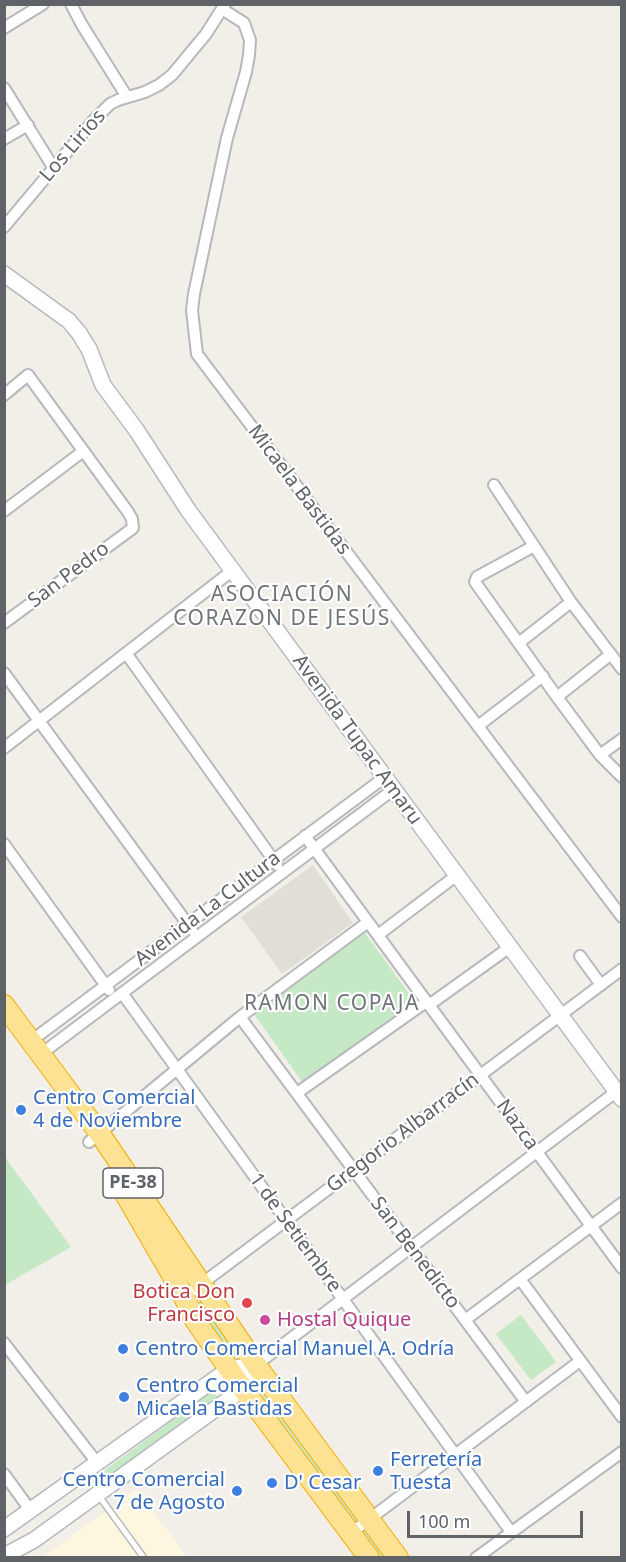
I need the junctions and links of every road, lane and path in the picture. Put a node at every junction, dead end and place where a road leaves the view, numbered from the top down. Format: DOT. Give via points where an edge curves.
graph roads {
  1 [pos="43,4"];
  2 [pos="71,4"];
  3 [pos="224,7"];
  4 [pos="4,28"];
  5 [pos="4,88"];
  6 [pos="127,97"];
  7 [pos="28,125"];
  8 [pos="4,139"];
  9 [pos="53,168"];
  10 [pos="4,227"];
  11 [pos="4,274"];
  12 [pos="4,395"];
  13 [pos="82,452"];
  14 [pos="494,485"];
  15 [pos="4,511"];
  16 [pos="534,546"];
  17 [pos="233,570"];
  18 [pos="571,602"];
  19 [pos="4,623"];
  20 [pos="520,642"];
  21 [pos="126,653"];
  22 [pos="610,654"];
  23 [pos="621,669"];
  24 [pos="4,673"];
  25 [pos="543,676"];
  26 [pos="557,697"];
  27 [pos="40,721"];
  28 [pos="478,726"];
  29 [pos="621,739"];
  30 [pos="4,748"];
  31 [pos="600,755"];
  32 [pos="621,777"];
  33 [pos="389,783"];
  34 [pos="305,837"];
  35 [pos="4,844"];
  36 [pos="314,849"];
  37 [pos="274,860"];
  38 [pos="282,872"];
  39 [pos="457,876"];
  40 [pos="621,917"];
  41 [pos="368,922"];
  42 [pos="188,924"];
  43 [pos="378,935"];
  44 [pos="196,937"];
  45 [pos="510,947"];
  46 [pos="580,956"];
  47 [pos="621,969"];
  48 [pos="601,985"];
  49 [pos="105,986"];
  50 [pos="118,995"];
  51 [pos="428,1003"];
  52 [pos="4,1005"];
  53 [pos="560,1015"];
  54 [pos="240,1017"];
  55 [pos="4,1028"];
  56 [pos="36,1047"];
  57 [pos="178,1070"];
  58 [pos="480,1075"];
  59 [pos="297,1093"];
  60 [pos="620,1093"];
  61 [pos="95,1138"];
  62 [pos="537,1152"];
  63 [pos="354,1170"];
  64 [pos="621,1203"];
  65 [pos="286,1220"];
  66 [pos="591,1226"];
  67 [pos="411,1247"];
  68 [pos="621,1268"];
  69 [pos="520,1279"];
  70 [pos="202,1284"];
  71 [pos="184,1297"];
  72 [pos="343,1299"];
  73 [pos="465,1320"];
  74 [pos="4,1343"];
  75 [pos="580,1361"];
  76 [pos="256,1365"];
  77 [pos="230,1370"];
  78 [pos="243,1389"];
  79 [pos="526,1402"];
  80 [pos="621,1417"];
  81 [pos="621,1452"];
  82 [pos="456,1454"];
  83 [pos="98,1464"];
  84 [pos="4,1474"];
  85 [pos="82,1475"];
  86 [pos="99,1494"];
  87 [pos="31,1511"];
  88 [pos="370,1519"];
  89 [pos="4,1529"];
  90 [pos="511,1532"];
  91 [pos="351,1533"];
  92 [pos="4,1556"];
  93 [pos="144,1557"];
  94 [pos="369,1557"];
  95 [pos="399,1557"];
  96 [pos="476,1557"];
  1 -- 4 [label="street"];
  2 -- 6 [label="street"];
  3 -- 6 [label="street, Los Lirios" via="172,75 159,85"];
  3 -- 28 [label="street, Micaela Bastidas" via="244,23 250,40 249,55 194,294 197,354"];
  5 -- 7 [label="street"];
  6 -- 9 [label="street, Los Lirios" via="110,104"];
  7 -- 8 [label="street"];
  7 -- 9 [label="street"];
  9 -- 10 [label="street, Los Lirios"];
  11 -- 17 [label="street, Avenida Tupac Amaru" via="69,321 79,333 108,392"];
  12 -- 13 [label="street" via="28,375"];
  13 -- 15 [label="street"];
  13 -- 19 [label="street, San Pedro" via="128,512 133,528"];
  14 -- 16 [label="street"];
  16 -- 18 [label="street"];
  16 -- 20 [label="street" via="475,580"];
  17 -- 21 [label="street"];
  17 -- 33 [label="street, Avenida Tupac Amaru"];
  18 -- 20 [label="street"];
  18 -- 22 [label="street"];
  20 -- 25 [label="street"];
  21 -- 27 [label="street"];
  21 -- 37 [label="street"];
  22 -- 23 [label="street"];
  22 -- 26 [label="street"];
  24 -- 27 [label="street"];
  25 -- 26 [label="street"];
  25 -- 28 [label="street"];
  26 -- 31 [label="street"];
  27 -- 30 [label="street"];
  27 -- 42 [label="street"];
  28 -- 40 [label="street, Micaela Bastidas"];
  29 -- 31 [label="street"];
  31 -- 32 [label="street"];
  33 -- 34 [label="street, Avenida La Cultura"];
  33 -- 36 [label="street, Avenida La Cultura"];
  33 -- 39 [label="street, Avenida Tupac Amaru"];
  34 -- 36 [label="street, Nazca"];
  34 -- 37 [label="street, Avenida La Cultura"];
  35 -- 49 [label="street, 1 de Setiembre"];
  36 -- 38 [label="street, Avenida La Cultura"];
  36 -- 41 [label="street, Nazca"];
  37 -- 38 [label="street"];
  37 -- 42 [label="street, Avenida La Cultura"];
  38 -- 44 [label="street, Avenida La Cultura"];
  39 -- 43 [label="street"];
  39 -- 45 [label="street, Avenida Tupac Amaru"];
  41 -- 43 [label="street, Nazca"];
  41 -- 54 [label="street"];
  42 -- 44 [label="street"];
  42 -- 49 [label="street, Avenida La Cultura"];
  43 -- 51 [label="street, Nazca"];
  44 -- 50 [label="street, Avenida La Cultura"];
  45 -- 51 [label="street"];
  45 -- 53 [label="street, Avenida Tupac Amaru"];
  46 -- 48 [label="street"];
  47 -- 48 [label="street, Gregorio Albarracín"];
  48 -- 53 [label="street, Gregorio Albarracín"];
  49 -- 50 [label="street, 1 de Setiembre"];
  49 -- 56 [label="street, Avenida La Cultura"];
  50 -- 56 [label="street, Avenida La Cultura"];
  50 -- 57 [label="street, 1 de Setiembre"];
  51 -- 58 [label="street, Nazca"];
  51 -- 59 [label="street"];
  52 -- 56 [label="highway, PE-38"];
  53 -- 58 [label="street, Gregorio Albarracín"];
  53 -- 60 [label="street, Avenida Tupac Amaru"];
  54 -- 57 [label="street"];
  54 -- 59 [label="street, San Benedicto"];
  55 -- 61 [label="highway, PE-38"];
  56 -- 61 [label="highway, PE-38"];
  57 -- 61 [label="street"];
  57 -- 65 [label="street, 1 de Setiembre"];
  58 -- 62 [label="street, Nazca"];
  58 -- 63 [label="street, Gregorio Albarracín"];
  59 -- 63 [label="street, San Benedicto"];
  60 -- 62 [label="street"];
  61 -- 70 [label="highway, PE-38"];
  61 -- 71 [label="highway, PE-38"];
  62 -- 66 [label="street, Nazca"];
  62 -- 67 [label="street"];
  63 -- 65 [label="street, Gregorio Albarracín"];
  63 -- 67 [label="street, San Benedicto"];
  64 -- 66 [label="street"];
  65 -- 70 [label="street, Gregorio Albarracín"];
  65 -- 72 [label="street, 1 de Setiembre"];
  66 -- 68 [label="street, Nazca"];
  66 -- 69 [label="street"];
  67 -- 72 [label="street"];
  67 -- 73 [label="street, San Benedicto"];
  69 -- 73 [label="street"];
  69 -- 75 [label="street"];
  70 -- 71 [label="street, Gregorio Albarracín"];
  70 -- 76 [label="highway, PE-38"];
  71 -- 77 [label="highway, PE-38"];
  72 -- 76 [label="street"];
  72 -- 82 [label="street, 1 de Setiembre"];
  73 -- 79 [label="street, San Benedicto"];
  74 -- 83 [label="street"];
  75 -- 79 [label="street"];
  75 -- 80 [label="street"];
  76 -- 77 [label="street"];
  76 -- 78 [label="street"];
  76 -- 88 [label="highway, PE-38"];
  77 -- 78 [label="highway, PE-38"];
  77 -- 83 [label="street"];
  78 -- 86 [label="street"];
  78 -- 91 [label="highway, PE-38"];
  79 -- 82 [label="street"];
  81 -- 90 [label="street"];
  82 -- 88 [label="street"];
  82 -- 90 [label="street, 1 de Setiembre"];
  83 -- 85 [label="street"];
  84 -- 87 [label="street"];
  85 -- 86 [label="street"];
  85 -- 87 [label="street"];
  86 -- 92 [label="street"];
  86 -- 93 [label="lane"];
  87 -- 89 [label="street"];
  88 -- 91 [label="street"];
  88 -- 95 [label="highway, PE-38"];
  90 -- 96 [label="street"];
  91 -- 94 [label="highway, PE-38"];
}
